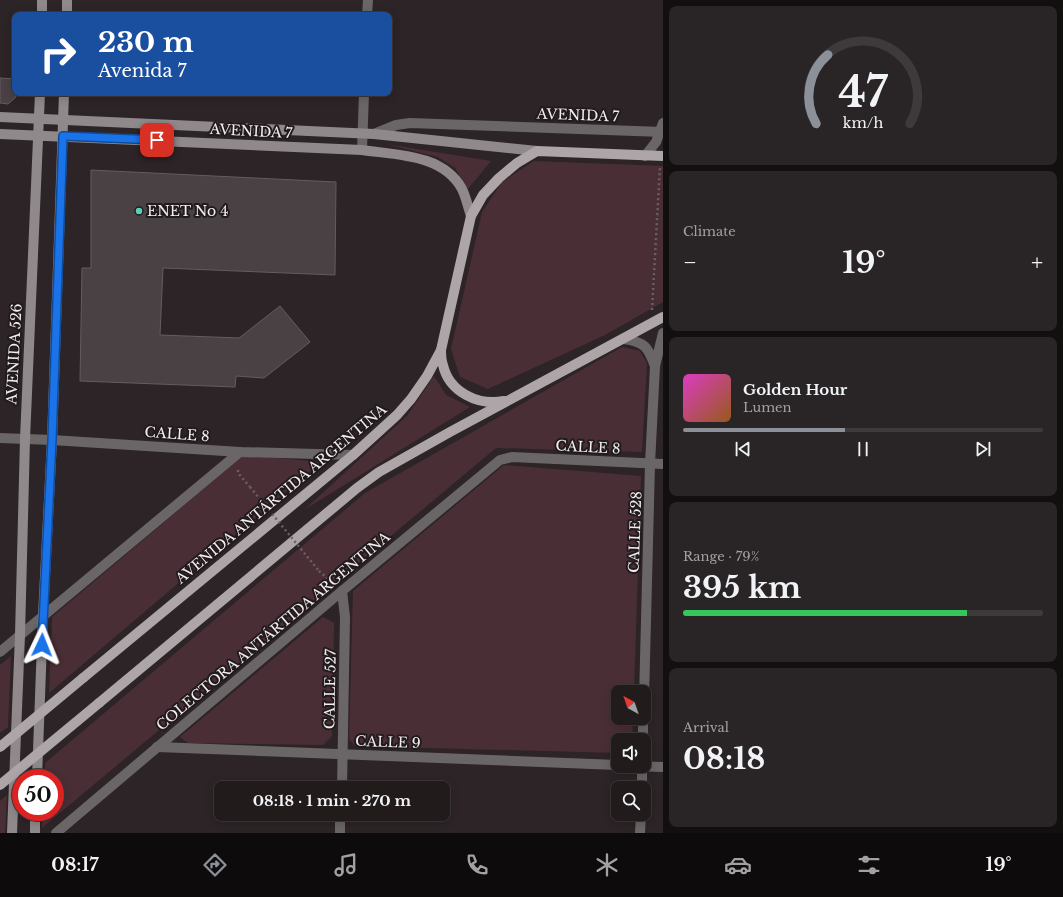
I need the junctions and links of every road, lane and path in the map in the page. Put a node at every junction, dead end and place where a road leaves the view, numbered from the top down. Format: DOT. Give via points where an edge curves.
graph roads {
  1 [pos="42,0"];
  2 [pos="67,0"];
  3 [pos="368,0"];
  4 [pos="42,12"];
  5 [pos="67,12"];
  6 [pos="368,12"];
  7 [pos="40,96"];
  8 [pos="64,96"];
  9 [pos="364,96"];
  10 [pos="0,117"];
  11 [pos="39,119"];
  12 [pos="64,120"];
  13 [pos="662,129"];
  14 [pos="0,134"];
  15 [pos="362,134"];
  16 [pos="374,134"];
  17 [pos="39,136"];
  18 [pos="63,136"];
  19 [pos="362,150"];
  20 [pos="537,151"];
  21 [pos="645,156"];
  22 [pos="662,156"];
  23 [pos="471,216"];
  24 [pos="663,317"];
  25 [pos="651,324"];
  26 [pos="663,333"];
  27 [pos="624,339"];
  28 [pos="441,350"];
  29 [pos="655,366"];
  30 [pos="510,400"];
  31 [pos="0,438"];
  32 [pos="25,439"];
  33 [pos="52,440"];
  34 [pos="240,452"];
  35 [pos="353,455"];
  36 [pos="512,457"];
  37 [pos="650,464"];
  38 [pos="663,464"];
  39 [pos="342,591"];
  40 [pos="43,616"];
  41 [pos="20,635"];
  42 [pos="0,652"];
  43 [pos="644,685"];
  44 [pos="0,747"];
  45 [pos="157,747"];
  46 [pos="344,754"];
  47 [pos="611,765"];
  48 [pos="651,766"];
  49 [pos="663,767"];
  50 [pos="37,769"];
  51 [pos="342,781"];
  52 [pos="0,785"];
  53 [pos="35,821"];
  54 [pos="340,821"];
  55 [pos="641,821"];
  56 [pos="12,833"];
  57 [pos="35,833"];
  58 [pos="56,833"];
  59 [pos="340,833"];
  60 [pos="640,833"];
  1 -- 4 [label="main road"];
  2 -- 5 [label="main road"];
  3 -- 6 [label="street"];
  7 -- 11 [label="main road, AVENIDA 526"];
  8 -- 12 [label="main road"];
  9 -- 15 [label="street"];
  10 -- 11 [label="main road, AVENIDA 7"];
  11 -- 12 [label="main road, AVENIDA 7"];
  11 -- 17 [label="main road, AVENIDA 526"];
  12 -- 15 [label="main road, AVENIDA 7"];
  12 -- 18 [label="main road"];
  13 -- 16 [label="street, AVENIDA 7" via="410,123"];
  13 -- 21 [label="street"];
  14 -- 17 [label="main road, AVENIDA 7"];
  15 -- 16 [label="main road, AVENIDA 7"];
  15 -- 19 [label="street"];
  16 -- 20 [label="main road, AVENIDA 7"];
  17 -- 18 [label="main road, AVENIDA 7"];
  17 -- 32 [label="main road, AVENIDA 526"];
  18 -- 19 [label="main road, AVENIDA 7"];
  18 -- 33 [label="main road"];
  19 -- 23 [label="main road, AVENIDA 7" via="415,158 444,169 462,189"];
  20 -- 21 [label="main road, AVENIDA 7"];
  20 -- 23 [label="main road, AVENIDA ANTÁRTIDA ARGENTINA" via="498,178"];
  21 -- 22 [label="main road, AVENIDA 7"];
  22 -- 25 [label="path"];
  23 -- 28 [label="main road, AVENIDA ANTÁRTIDA ARGENTINA"];
  24 -- 25 [label="main road"];
  25 -- 27 [label="main road"];
  26 -- 29 [label="street, CALLE 528"];
  27 -- 29 [label="street, CALLE 528" via="644,345"];
  27 -- 30 [label="main road"];
  28 -- 30 [label="main road" via="443,366 450,381 462,393 477,401 493,403"];
  28 -- 35 [label="main road, AVENIDA ANTÁRTIDA ARGENTINA" via="427,376 410,399 382,430"];
  29 -- 37 [label="street, CALLE 528"];
  30 -- 52 [label="main road, bridge" via="380,472 357,488"];
  31 -- 32 [label="street, CALLE 8"];
  32 -- 33 [label="street, CALLE 8"];
  32 -- 41 [label="main road, AVENIDA 526"];
  33 -- 34 [label="street, CALLE 8"];
  33 -- 40 [label="main road"];
  34 -- 35 [label="street, CALLE 8"];
  34 -- 39 [label="path, bridge" via="238,473 319,571"];
  34 -- 40 [label="street"];
  35 -- 44 [label="main road, AVENIDA ANTÁRTIDA ARGENTINA, bridge"];
  36 -- 37 [label="street, CALLE 8"];
  36 -- 39 [label="street, COLECTORA ANTÁRTIDA ARGENTINA" via="500,460"];
  37 -- 38 [label="street, CALLE 8"];
  37 -- 43 [label="street, CALLE 528"];
  39 -- 45 [label="street, COLECTORA ANTÁRTIDA ARGENTINA"];
  39 -- 46 [label="street, CALLE 527" via="345,617"];
  40 -- 41 [label="street"];
  40 -- 50 [label="main road"];
  41 -- 42 [label="street"];
  41 -- 56 [label="main road, AVENIDA 526"];
  45 -- 46 [label="street, CALLE 9"];
  45 -- 58 [label="street, COLECTORA ANTÁRTIDA ARGENTINA"];
  46 -- 47 [label="street, CALLE 9"];
  46 -- 51 [label="street, CALLE 527"];
  48 -- 49 [label="street"];
  53 -- 57 [label="main road"];
  54 -- 59 [label="street"];
  55 -- 60 [label="street"];
}
